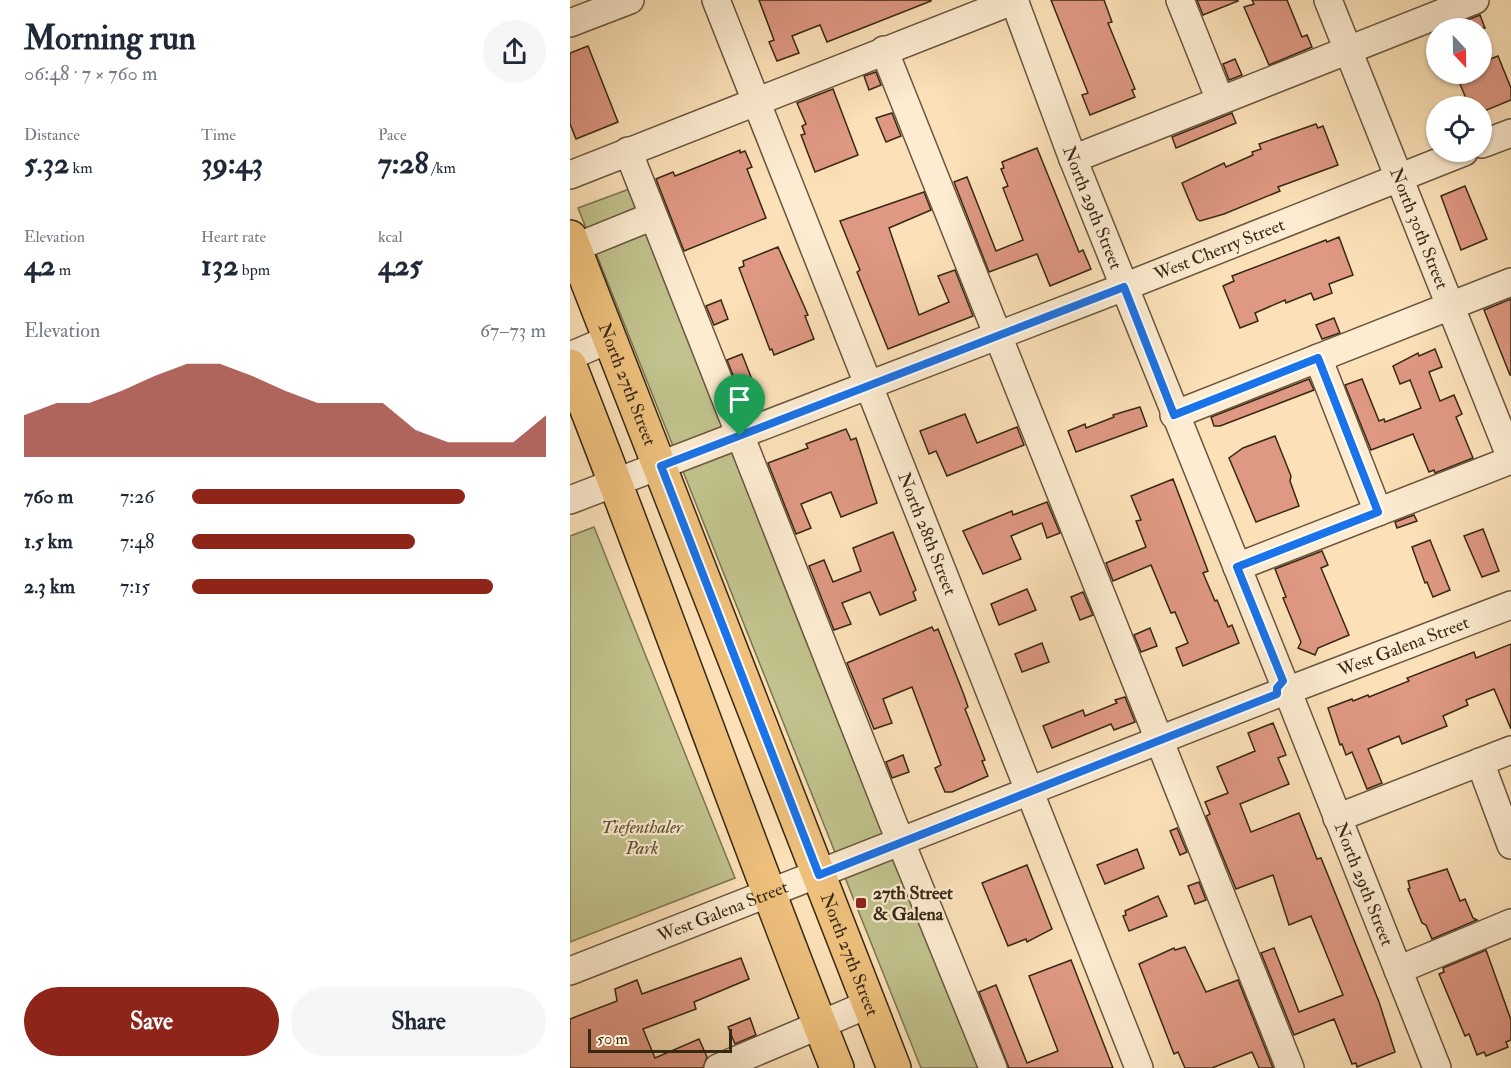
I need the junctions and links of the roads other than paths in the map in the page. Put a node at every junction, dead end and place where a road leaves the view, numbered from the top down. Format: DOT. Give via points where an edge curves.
graph roads {
  1 [pos="630,0"];
  2 [pos="716,0"];
  3 [pos="1015,0"];
  4 [pos="1180,0"];
  5 [pos="1328,0"];
  6 [pos="1475,0"];
  7 [pos="570,23"];
  8 [pos="1347,50"];
  9 [pos="884,51"];
  10 [pos="756,99"];
  11 [pos="1220,100"];
  12 [pos="1511,133"];
  13 [pos="1492,140"];
  14 [pos="628,151"];
  15 [pos="1073,159"];
  16 [pos="1438,162"];
  17 [pos="570,175"];
  18 [pos="1397,178"];
  19 [pos="653,216"];
  20 [pos="572,242"];
  21 [pos="1511,282"];
  22 [pos="1124,287"];
  23 [pos="1449,306"];
  24 [pos="999,335"];
  25 [pos="610,339"];
  26 [pos="570,356"];
  27 [pos="1318,358"];
  28 [pos="570,366"];
  29 [pos="868,386"];
  30 [pos="1174,415"];
  31 [pos="740,436"];
  32 [pos="1511,459"];
  33 [pos="661,466"];
  34 [pos="616,482"];
  35 [pos="570,500"];
  36 [pos="1378,512"];
  37 [pos="1237,567"];
  38 [pos="1511,605"];
  39 [pos="1287,691"];
  40 [pos="1159,741"];
  41 [pos="1511,750"];
  42 [pos="1480,762"];
  43 [pos="1030,792"];
  44 [pos="1337,818"];
  45 [pos="901,843"];
  46 [pos="1511,845"];
  47 [pos="819,875"];
  48 [pos="768,895"];
  49 [pos="1511,923"];
  50 [pos="1398,970"];
  51 [pos="570,971"];
  52 [pos="869,1004"];
  53 [pos="820,1026"];
  54 [pos="718,1068"];
  55 [pos="837,1068"];
  56 [pos="894,1068"];
  57 [pos="993,1068"];
  58 [pos="1139,1068"];
  59 [pos="1290,1068"];
  60 [pos="1437,1068"];
  1 -- 7 [label="street"];
  2 -- 10 [label="street, North 28th Street"];
  3 -- 9 [label="street"];
  3 -- 15 [label="street, North 29th Street"];
  4 -- 11 [label="street"];
  5 -- 8 [label="street, North 30th Street"];
  6 -- 8 [label="street"];
  8 -- 11 [label="street"];
  8 -- 18 [label="street, North 30th Street"];
  9 -- 10 [label="street"];
  9 -- 24 [label="street"];
  10 -- 14 [label="street"];
  10 -- 29 [label="street, North 28th Street"];
  11 -- 15 [label="street"];
  12 -- 13 [label="street"];
  14 -- 17 [label="street"];
  14 -- 19 [label="street"];
  15 -- 22 [label="street, North 29th Street"];
  16 -- 18 [label="street, West Cherry Street"];
  18 -- 22 [label="street, West Cherry Street"];
  18 -- 23 [label="street, North 30th Street"];
  19 -- 20 [label="street"];
  19 -- 31 [label="street"];
  20 -- 25 [label="main road, North 27th Street"];
  21 -- 23 [label="street"];
  22 -- 24 [label="street, West Cherry Street"];
  22 -- 30 [label="street, North 29th Street"];
  23 -- 27 [label="street"];
  23 -- 32 [label="street, North 30th Street"];
  24 -- 29 [label="street, West Cherry Street"];
  24 -- 40 [label="street"];
  25 -- 26 [label="street"];
  25 -- 33 [label="main road, North 27th Street"];
  27 -- 30 [label="street"];
  27 -- 36 [label="street"];
  28 -- 34 [label="main road"];
  29 -- 31 [label="street, West Cherry Street"];
  29 -- 43 [label="street, North 28th Street"];
  30 -- 37 [label="street, North 29th Street"];
  31 -- 33 [label="street, West Cherry Street"];
  31 -- 45 [label="street"];
  32 -- 36 [label="street"];
  33 -- 34 [label="street, West Cherry Street"];
  33 -- 47 [label="main road, North 27th Street"];
  34 -- 35 [label="street, West Cherry Street"];
  34 -- 48 [label="main road"];
  36 -- 37 [label="street"];
  37 -- 39 [label="street, North 29th Street"];
  38 -- 39 [label="street, West Galena Street"];
  39 -- 40 [label="street, West Galena Street"];
  39 -- 44 [label="street, North 29th Street"];
  40 -- 43 [label="street, West Galena Street"];
  40 -- 59 [label="street"];
  41 -- 42 [label="street"];
  42 -- 44 [label="street"];
  42 -- 46 [label="street"];
  43 -- 45 [label="street, West Galena Street"];
  43 -- 58 [label="street, North 28th Street"];
  44 -- 50 [label="street, North 29th Street"];
  45 -- 47 [label="street, West Galena Street"];
  45 -- 57 [label="street"];
  47 -- 48 [label="street, West Galena Street"];
  47 -- 52 [label="main road, North 27th Street"];
  48 -- 51 [label="street, West Galena Street"];
  48 -- 53 [label="main road"];
  49 -- 50 [label="street"];
  50 -- 60 [label="street, North 29th Street"];
  52 -- 53 [label="street"];
  52 -- 56 [label="main road, North 27th Street"];
  53 -- 54 [label="street"];
  53 -- 55 [label="main road"];
}
